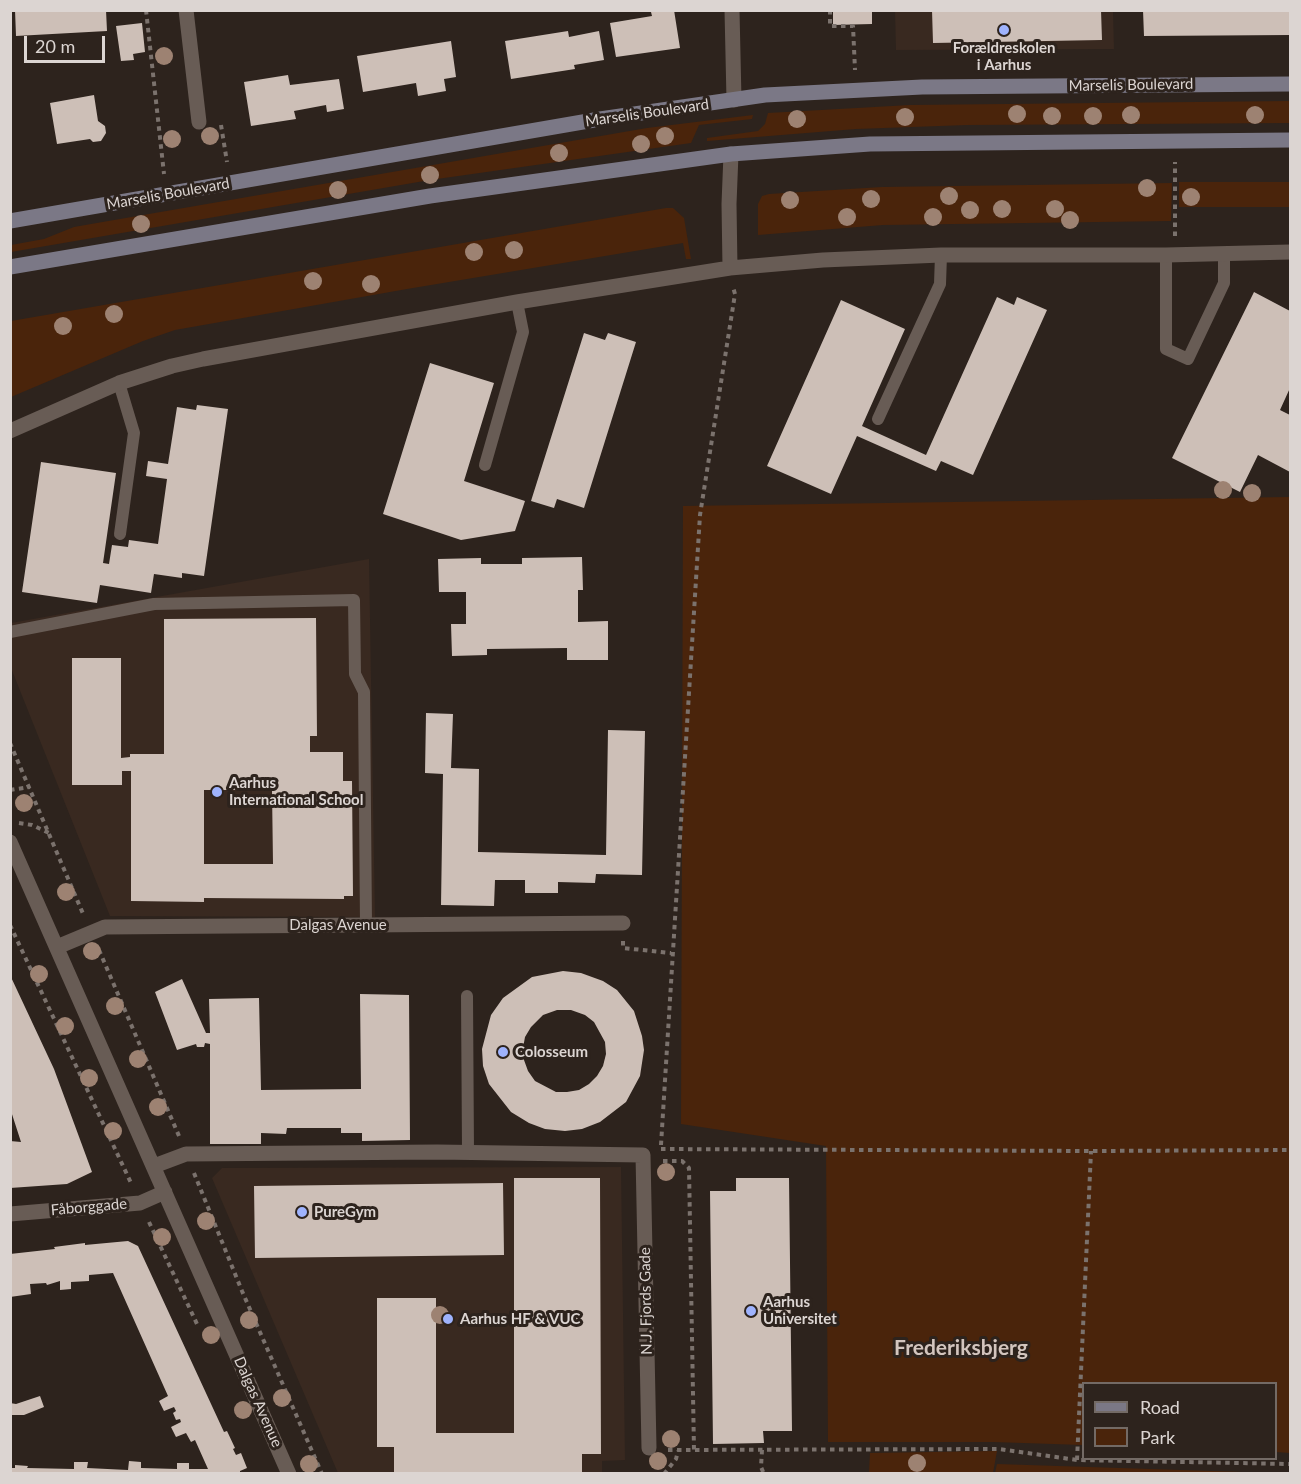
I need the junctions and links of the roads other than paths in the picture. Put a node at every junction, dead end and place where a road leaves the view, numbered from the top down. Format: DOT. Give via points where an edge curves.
graph roads {
  1 [pos="186,10"];
  2 [pos="732,10"];
  3 [pos="1290,84"];
  4 [pos="734,100"];
  5 [pos="199,122"];
  6 [pos="1290,140"];
  7 [pos="731,154"];
  8 [pos="10,221"];
  9 [pos="1290,252"];
  10 [pos="1224,254"];
  11 [pos="941,255"];
  12 [pos="1170,255"];
  13 [pos="10,267"];
  14 [pos="730,268"];
  15 [pos="518,302"];
  16 [pos="119,384"];
  17 [pos="878,419"];
  18 [pos="10,431"];
  19 [pos="485,465"];
  20 [pos="120,534"];
  21 [pos="10,632"];
  22 [pos="10,842"];
  23 [pos="623,923"];
  24 [pos="366,925"];
  25 [pos="57,947"];
  26 [pos="467,996"];
  27 [pos="468,1152"];
  28 [pos="154,1166"];
  29 [pos="165,1192"];
  30 [pos="10,1214"];
  31 [pos="648,1448"];
  32 [pos="289,1473"];
  1 -- 5 [label="street"];
  2 -- 4 [label="street"];
  3 -- 4 [label="main road, Marselis Boulevard" via="922,87"];
  4 -- 8 [label="main road, Marselis Boulevard" via="600,119"];
  6 -- 7 [label="main road" via="870,144"];
  7 -- 13 [label="main road" via="430,196"];
  7 -- 14 [label="street"];
  9 -- 10 [label="street"];
  10 -- 12 [label="street"];
  10 -- 12 [label="lane" via="1224,283 1188,359 1166,350"];
  11 -- 12 [label="street"];
  11 -- 14 [label="street"];
  11 -- 17 [label="lane" via="940,284"];
  14 -- 15 [label="street"];
  15 -- 16 [label="street" via="203,359"];
  15 -- 19 [label="lane" via="523,332"];
  16 -- 18 [label="street"];
  16 -- 20 [label="lane" via="134,433"];
  21 -- 24 [label="lane" via="154,604 354,600 355,674 364,692"];
  22 -- 25 [label="street, Dalgas Avenue"];
  23 -- 24 [label="street, Dalgas Avenue"];
  24 -- 25 [label="street, Dalgas Avenue" via="105,927"];
  25 -- 28 [label="street, Dalgas Avenue"];
  26 -- 27 [label="lane"];
  27 -- 28 [label="street" via="186,1154"];
  27 -- 31 [label="street, N.J. Fjords Gade" via="643,1158"];
  28 -- 29 [label="street, Dalgas Avenue"];
  29 -- 30 [label="street, Fåborggade" via="140,1203"];
  29 -- 32 [label="street, Dalgas Avenue"];
}
